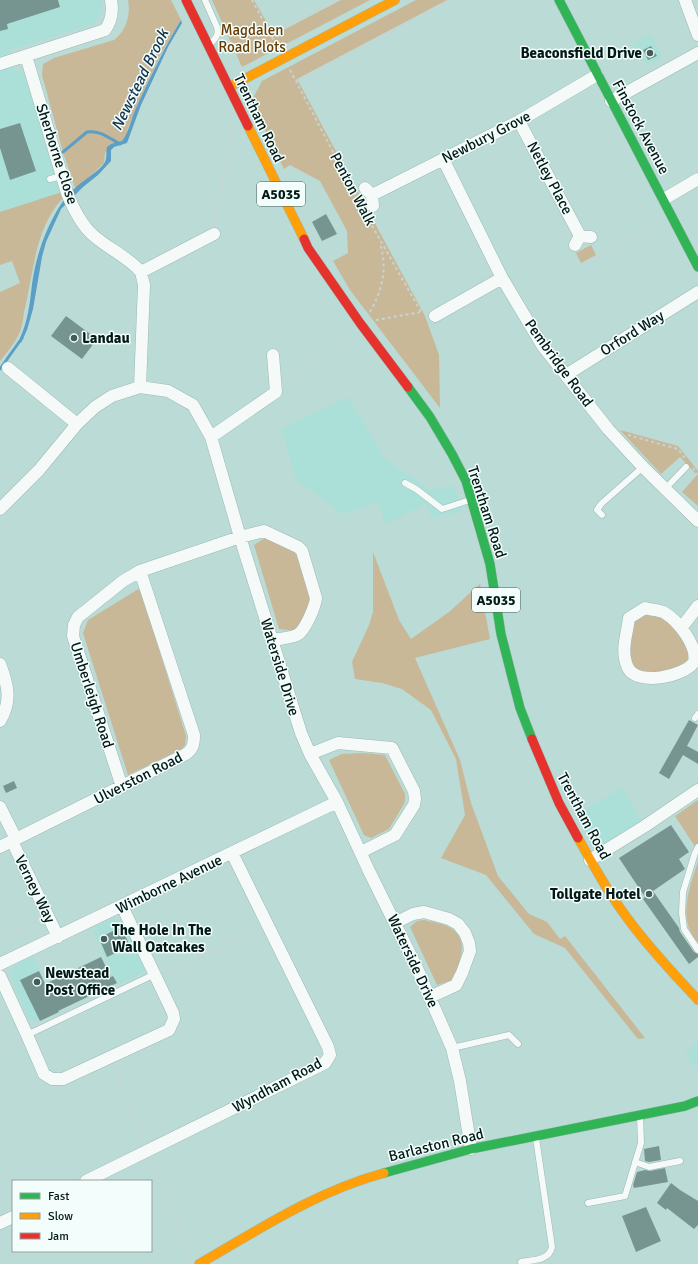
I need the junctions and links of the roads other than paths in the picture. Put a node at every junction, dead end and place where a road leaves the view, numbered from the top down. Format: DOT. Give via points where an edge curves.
graph roads {
  1 [pos="111,0"];
  2 [pos="186,0"];
  3 [pos="395,0"];
  4 [pos="559,0"];
  5 [pos="685,0"];
  6 [pos="206,2"];
  7 [pos="698,35"];
  8 [pos="209,45"];
  9 [pos="698,53"];
  10 [pos="26,56"];
  11 [pos="0,64"];
  12 [pos="597,75"];
  13 [pos="229,87"];
  14 [pos="611,101"];
  15 [pos="519,121"];
  16 [pos="443,159"];
  17 [pos="62,176"];
  18 [pos="50,179"];
  19 [pos="698,179"];
  20 [pos="370,196"];
  21 [pos="664,199"];
  22 [pos="214,234"];
  23 [pos="582,239"];
  24 [pos="698,267"];
  25 [pos="141,272"];
  26 [pos="502,278"];
  27 [pos="698,292"];
  28 [pos="430,317"];
  29 [pos="273,355"];
  30 [pos="8,368"];
  31 [pos="566,374"];
  32 [pos="140,387"];
  33 [pos="77,424"];
  34 [pos="211,437"];
  35 [pos="643,467"];
  36 [pos="688,467"];
  37 [pos="405,483"];
  38 [pos="665,488"];
  39 [pos="471,499"];
  40 [pos="0,509"];
  41 [pos="602,515"];
  42 [pos="698,521"];
  43 [pos="240,538"];
  44 [pos="140,571"];
  45 [pos="698,606"];
  46 [pos="682,627"];
  47 [pos="272,640"];
  48 [pos="0,664"];
  49 [pos="0,721"];
  50 [pos="310,754"];
  51 [pos="122,787"];
  52 [pos="698,790"];
  53 [pos="337,802"];
  54 [pos="0,807"];
  55 [pos="14,840"];
  56 [pos="0,847"];
  57 [pos="698,847"];
  58 [pos="361,852"];
  59 [pos="232,853"];
  60 [pos="590,860"];
  61 [pos="122,906"];
  62 [pos="395,923"];
  63 [pos="58,937"];
  64 [pos="698,950"];
  65 [pos="0,964"];
  66 [pos="0,976"];
  67 [pos="156,977"];
  68 [pos="430,997"];
  69 [pos="698,1000"];
  70 [pos="28,1036"];
  71 [pos="518,1044"];
  72 [pos="452,1048"];
  73 [pos="698,1101"];
  74 [pos="639,1116"];
  75 [pos="536,1136"];
  76 [pos="471,1149"];
  77 [pos="680,1161"];
  78 [pos="635,1162"];
  79 [pos="88,1180"];
  80 [pos="588,1203"];
  81 [pos="12,1217"];
  82 [pos="0,1223"];
  83 [pos="546,1257"];
  84 [pos="521,1262"];
  85 [pos="199,1264"];
  86 [pos="547,1264"];
  1 -- 10 [label="street" via="112,17 105,30"];
  2 -- 8 [label="main road, Trentham Road / A5035"];
  3 -- 13 [label="main road"];
  4 -- 12 [label="main road, Finstock Avenue"];
  5 -- 7 [label="street"];
  6 -- 8 [label="lane" via="218,32"];
  8 -- 13 [label="main road, Trentham Road / A5035"];
  9 -- 14 [label="street"];
  10 -- 11 [label="street"];
  10 -- 17 [label="street, Sherborne Close"];
  12 -- 14 [label="main road, Finstock Avenue"];
  12 -- 15 [label="street, Newbury Grove"];
  13 -- 39 [label="main road, Trentham Road / A5035" via="308,248 430,416 466,481"];
  14 -- 21 [label="main road, Finstock Avenue"];
  15 -- 16 [label="street, Newbury Grove"];
  15 -- 23 [label="street, Netley Place"];
  16 -- 20 [label="street, Newbury Grove"];
  16 -- 26 [label="street, Pembridge Road"];
  17 -- 18 [label="lane"];
  17 -- 25 [label="street, Sherborne Close" via="76,213 93,235 128,259"];
  19 -- 21 [label="street"];
  21 -- 24 [label="main road, Finstock Avenue"];
  22 -- 25 [label="street"];
  25 -- 32 [label="street" via="144,285"];
  26 -- 28 [label="street"];
  26 -- 31 [label="street, Pembridge Road" via="542,345"];
  27 -- 31 [label="street, Orford Way"];
  29 -- 34 [label="street" via="276,392"];
  30 -- 33 [label="street"];
  31 -- 35 [label="street, Pembridge Road" via="608,429"];
  32 -- 33 [label="street, Waterside Drive" via="112,396 95,407"];
  32 -- 34 [label="street, Waterside Drive" via="168,391 193,405"];
  33 -- 40 [label="street, Waterside Drive" via="39,470"];
  34 -- 43 [label="street, Waterside Drive"];
  35 -- 38 [label="street, Pembridge Road"];
  35 -- 41 [label="lane" via="601,504 597,510"];
  36 -- 38 [label="lane"];
  37 -- 39 [label="lane" via="442,509"];
  38 -- 42 [label="street, Pembridge Road"];
  39 -- 60 [label="main road, Trentham Road / A5035" via="490,564 501,634 520,708 559,803"];
  43 -- 44 [label="street, Umberleigh Road"];
  43 -- 47 [label="street, Waterside Drive"];
  43 -- 47 [label="street, Umberleigh Road" via="264,531 302,551 316,598 315,605 298,635"];
  44 -- 51 [label="street, Umberleigh Road" via="78,617 73,630"];
  44 -- 51 [label="street, Ulverston Road" via="191,725 194,744 192,750 186,754"];
  45 -- 46 [label="street"];
  46 -- 46 [label="street" via="695,649 694,663 676,674 646,679 635,676 629,670 623,650 629,618 645,608 665,613"];
  47 -- 50 [label="street, Waterside Drive"];
  48 -- 49 [label="street" via="8,690 6,710"];
  50 -- 53 [label="street, Waterside Drive"];
  50 -- 58 [label="street" via="338,743 392,748 396,754 414,791 414,805 395,835"];
  51 -- 55 [label="street, Ulverston Road"];
  52 -- 60 [label="street"];
  53 -- 58 [label="street, Waterside Drive"];
  53 -- 59 [label="street, Wimborne Avenue"];
  54 -- 55 [label="street, Verney Way"];
  55 -- 56 [label="street, Ulverston Road"];
  55 -- 63 [label="street, Verney Way"];
  57 -- 64 [label="lane" via="683,892 682,912 684,929"];
  58 -- 62 [label="street, Waterside Drive"];
  59 -- 61 [label="street, Wimborne Avenue"];
  59 -- 79 [label="street, Wyndham Road" via="330,1055 326,1063"];
  60 -- 69 [label="main road, Trentham Road / A5035" via="627,918"];
  61 -- 63 [label="street, Wimborne Avenue"];
  61 -- 67 [label="street"];
  62 -- 68 [label="street, Waterside Drive"];
  62 -- 68 [label="street" via="413,914 424,912 449,919 465,932 470,952 456,985"];
  63 -- 65 [label="street, Wimborne Avenue"];
  66 -- 70 [label="street"];
  67 -- 70 [label="lane"];
  67 -- 70 [label="street" via="173,1013 172,1025 169,1030 110,1058 63,1079 52,1079 44,1074"];
  68 -- 72 [label="street, Waterside Drive"];
  71 -- 72 [label="lane" via="509,1035"];
  72 -- 76 [label="street, Waterside Drive"];
  73 -- 74 [label="main road, Barlaston Road"];
  74 -- 75 [label="main road, Barlaston Road"];
  74 -- 78 [label="lane" via="641,1143"];
  75 -- 76 [label="main road, Barlaston Road"];
  75 -- 83 [label="lane" via="552,1244"];
  76 -- 85 [label="main road, Barlaston Road" via="368,1177 335,1190 304,1204"];
  77 -- 78 [label="lane" via="649,1167"];
  78 -- 80 [label="lane" via="625,1196"];
  81 -- 82 [label="street"];
  83 -- 84 [label="lane"];
  83 -- 86 [label="lane"];
}
